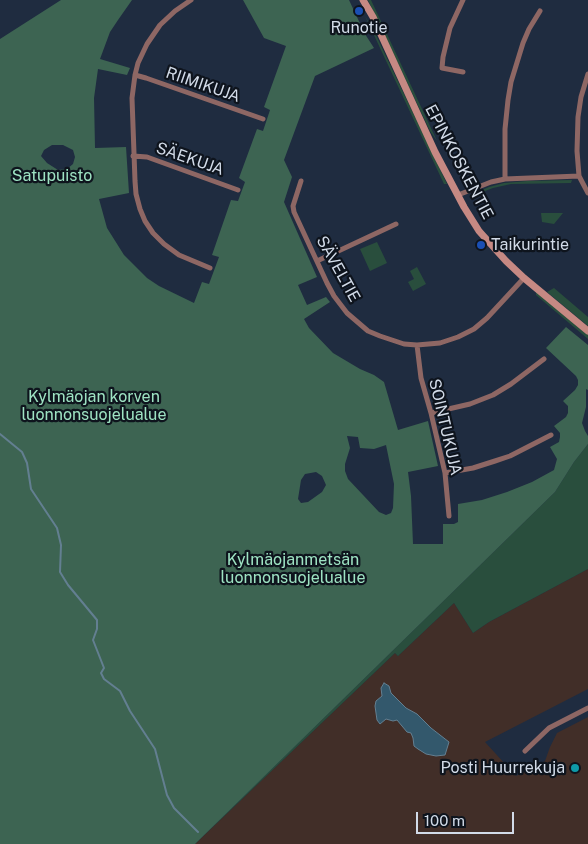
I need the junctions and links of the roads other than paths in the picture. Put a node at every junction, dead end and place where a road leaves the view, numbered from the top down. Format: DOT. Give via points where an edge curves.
graph roads {
  1 [pos="191,0"];
  2 [pos="363,0"];
  3 [pos="463,0"];
  4 [pos="540,11"];
  5 [pos="463,72"];
  6 [pos="588,74"];
  7 [pos="135,75"];
  8 [pos="262,119"];
  9 [pos="133,156"];
  10 [pos="579,176"];
  11 [pos="506,179"];
  12 [pos="301,181"];
  13 [pos="238,190"];
  14 [pos="588,193"];
  15 [pos="458,195"];
  16 [pos="396,224"];
  17 [pos="318,262"];
  18 [pos="210,268"];
  19 [pos="524,278"];
  20 [pos="588,331"];
  21 [pos="417,345"];
  22 [pos="544,359"];
  23 [pos="431,413"];
  24 [pos="551,436"];
  25 [pos="445,473"];
  26 [pos="449,516"];
  27 [pos="588,708"];
  28 [pos="525,751"];
  1 -- 7 [label="street" via="154,32"];
  2 -- 15 [label="street, EPINKOSKENTIE"];
  3 -- 5 [label="street" via="450,28 442,68"];
  4 -- 11 [label="street" via="520,49 510,82 505,129"];
  6 -- 10 [label="street" via="578,117"];
  7 -- 8 [label="street, RIIMIKUJA"];
  7 -- 9 [label="street"];
  9 -- 13 [label="street, SÄEKUJA" via="147,157"];
  9 -- 18 [label="street" via="137,200 153,233 179,255"];
  10 -- 11 [label="street"];
  10 -- 14 [label="street"];
  11 -- 15 [label="street"];
  12 -- 17 [label="street, SÄVELTIE" via="294,212"];
  15 -- 19 [label="street, EPINKOSKENTIE" via="487,241"];
  16 -- 17 [label="street"];
  17 -- 21 [label="street, SÄVELTIE" via="337,300 358,324 380,336"];
  19 -- 20 [label="street, EPINKOSKENTIE"];
  19 -- 21 [label="street, SÄVELTIE" via="474,329 440,343"];
  21 -- 23 [label="street, SOINTUKUJA" via="420,378"];
  22 -- 23 [label="street" via="493,395"];
  23 -- 25 [label="street, SOINTUKUJA"];
  24 -- 25 [label="street" via="495,462"];
  25 -- 26 [label="street, SOINTUKUJA"];
  27 -- 28 [label="street" via="549,728"];
}
